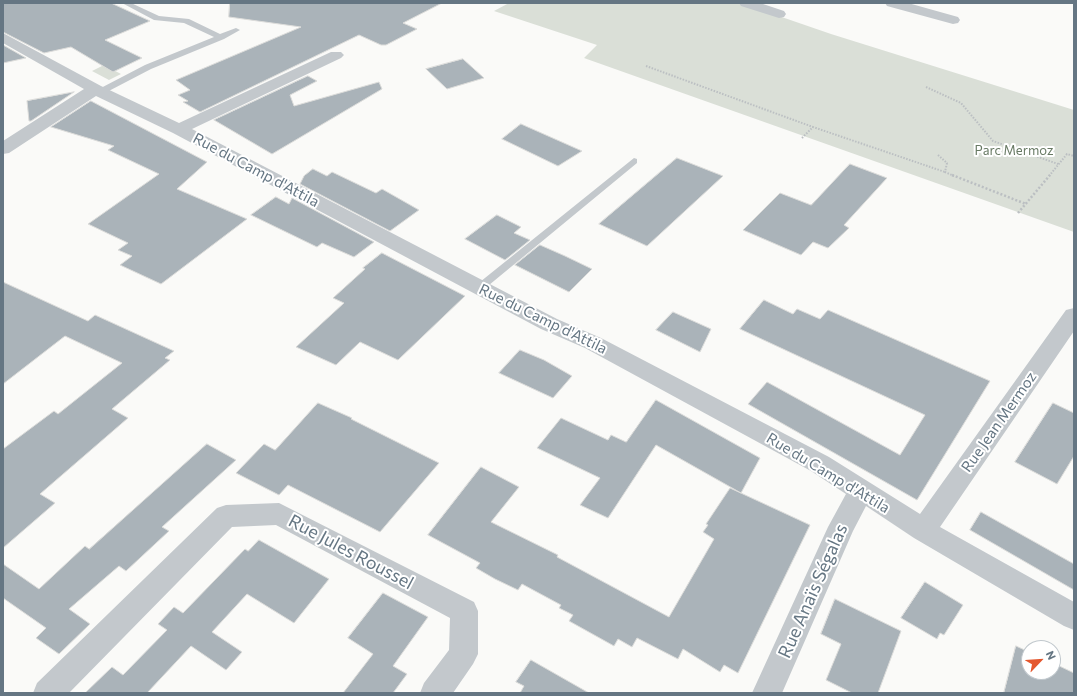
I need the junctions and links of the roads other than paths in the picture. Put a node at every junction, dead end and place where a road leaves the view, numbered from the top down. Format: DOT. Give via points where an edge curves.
graph roads {
  1 [pos="125,3"];
  2 [pos="746,3"];
  3 [pos="892,3"];
  4 [pos="779,14"];
  5 [pos="953,20"];
  6 [pos="236,30"];
  7 [pos="3,37"];
  8 [pos="221,37"];
  9 [pos="336,55"];
  10 [pos="97,91"];
  11 [pos="179,129"];
  12 [pos="3,148"];
  13 [pos="634,161"];
  14 [pos="479,288"];
  15 [pos="1074,315"];
  16 [pos="861,491"];
  17 [pos="923,530"];
  18 [pos="1074,617"];
  19 [pos="48,693"];
  20 [pos="435,693"];
  21 [pos="767,693"];
  1 -- 8 [label="lane" via="156,18 186,21"];
  2 -- 4 [label="street"];
  3 -- 5 [label="street"];
  6 -- 8 [label="lane"];
  7 -- 10 [label="street, Rue du Camp d'Attila"];
  8 -- 10 [label="lane"];
  9 -- 11 [label="street"];
  10 -- 11 [label="street, Rue du Camp d'Attila"];
  10 -- 12 [label="street"];
  11 -- 14 [label="street, Rue du Camp d'Attila"];
  13 -- 14 [label="lane"];
  14 -- 16 [label="street, Rue du Camp d'Attila" via="548,324 593,343 820,464"];
  15 -- 17 [label="street, Rue Jean Mermoz"];
  16 -- 17 [label="street, Rue du Camp d'Attila"];
  16 -- 21 [label="street, Rue Anaïs Ségalas" via="841,527"];
  17 -- 18 [label="street, Rue du Camp d'Attila"];
  19 -- 20 [label="street, Rue Jules Roussel" via="226,516 279,514 464,611 463,654"];
}
